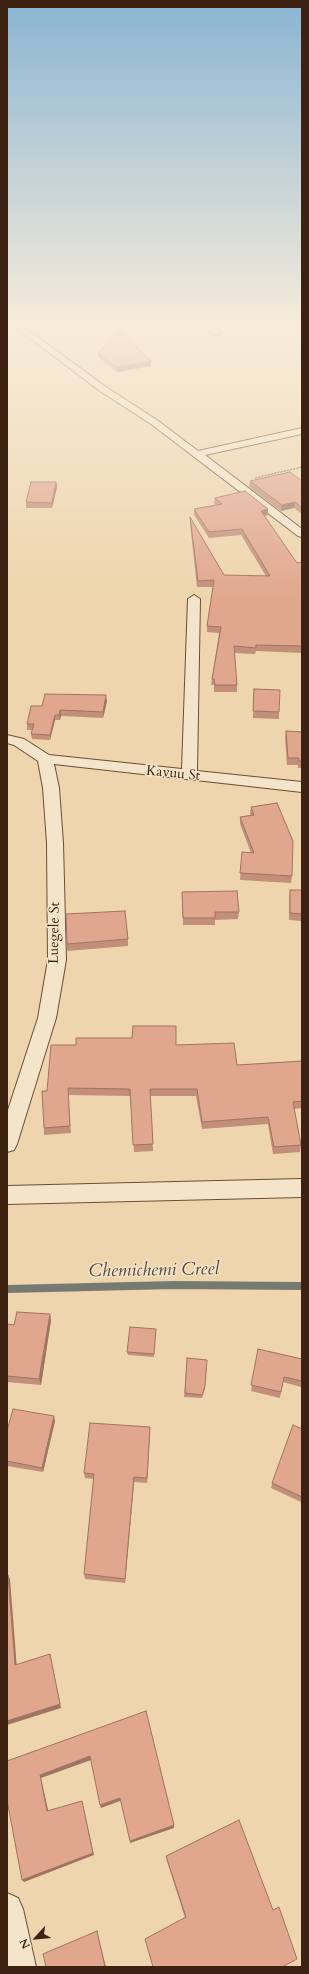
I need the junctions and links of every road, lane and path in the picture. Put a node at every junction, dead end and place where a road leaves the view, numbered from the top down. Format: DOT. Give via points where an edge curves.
graph roads {
  1 [pos="145,416"];
  2 [pos="302,431"];
  3 [pos="197,454"];
  4 [pos="302,467"];
  5 [pos="233,483"];
  6 [pos="302,534"];
  7 [pos="194,599"];
  8 [pos="7,739"];
  9 [pos="44,759"];
  10 [pos="190,776"];
  11 [pos="302,786"];
  12 [pos="7,1144"];
  13 [pos="302,1188"];
  14 [pos="7,1195"];
  15 [pos="7,1909"];
  16 [pos="20,1967"];
  1 -- 3 [label="street"];
  2 -- 3 [label="street"];
  3 -- 5 [label="street"];
  4 -- 5 [label="path"];
  5 -- 6 [label="street"];
  7 -- 10 [label="street"];
  8 -- 9 [label="street" via="19,742"];
  9 -- 10 [label="street, Kavuu St"];
  9 -- 12 [label="street, Luegele St" via="51,788 55,843 57,960 47,1018"];
  10 -- 11 [label="street, Kavuu St"];
  13 -- 14 [label="street"];
  15 -- 16 [label="street"];
}
